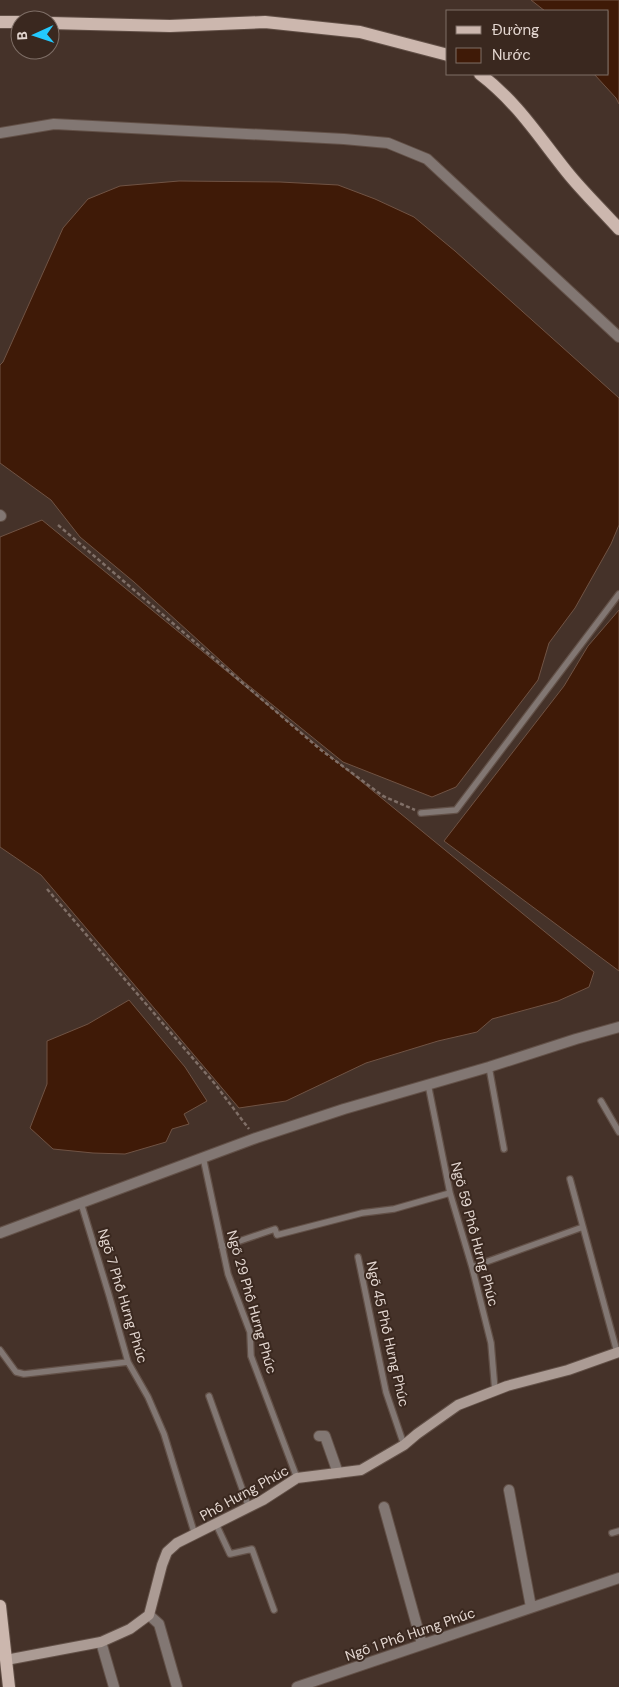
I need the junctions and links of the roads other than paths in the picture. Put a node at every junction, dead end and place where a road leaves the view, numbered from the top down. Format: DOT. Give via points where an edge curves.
graph roads {
  1 [pos="60,23"];
  2 [pos="446,54"];
  3 [pos="481,75"];
  4 [pos="0,133"];
  5 [pos="619,229"];
  6 [pos="619,337"];
  7 [pos="619,594"];
  8 [pos="421,813"];
  9 [pos="619,1027"];
  10 [pos="489,1067"];
  11 [pos="428,1084"];
  12 [pos="601,1101"];
  13 [pos="619,1132"];
  14 [pos="504,1149"];
  15 [pos="203,1157"];
  16 [pos="570,1179"];
  17 [pos="450,1193"];
  18 [pos="81,1203"];
  19 [pos="583,1227"];
  20 [pos="0,1233"];
  21 [pos="222,1247"];
  22 [pos="358,1257"];
  23 [pos="472,1267"];
  24 [pos="0,1350"];
  25 [pos="618,1352"];
  26 [pos="128,1362"];
  27 [pos="495,1391"];
  28 [pos="210,1396"];
  29 [pos="319,1436"];
  30 [pos="404,1445"];
  31 [pos="338,1473"];
  32 [pos="297,1478"];
  33 [pos="509,1490"];
  34 [pos="384,1507"];
  35 [pos="249,1508"];
  36 [pos="216,1524"];
  37 [pos="619,1531"];
  38 [pos="612,1533"];
  39 [pos="195,1535"];
  40 [pos="619,1578"];
  41 [pos="0,1606"];
  42 [pos="531,1607"];
  43 [pos="274,1610"];
  44 [pos="149,1615"];
  45 [pos="102,1642"];
  46 [pos="422,1644"];
  47 [pos="6,1660"];
  48 [pos="9,1687"];
  49 [pos="114,1687"];
  50 [pos="177,1687"];
  51 [pos="297,1687"];
  1 -- 2 [label="main road" via="170,26 265,22 360,32"];
  3 -- 5 [label="main road" via="500,88 532,124 567,172"];
  4 -- 6 [label="street" via="54,124 388,143 427,159"];
  7 -- 8 [label="lane" via="456,810"];
  9 -- 10 [label="street"];
  10 -- 11 [label="street"];
  10 -- 14 [label="lane"];
  11 -- 15 [label="street"];
  11 -- 17 [label="lane, Ngõ 59 Phố Hưng Phúc"];
  12 -- 13 [label="lane"];
  15 -- 18 [label="street"];
  15 -- 21 [label="lane, Ngõ 29 Phố Hưng Phúc"];
  16 -- 19 [label="lane"];
  17 -- 21 [label="lane" via="277,1235 275,1229"];
  17 -- 23 [label="lane, Ngõ 59 Phố Hưng Phúc"];
  18 -- 20 [label="street"];
  18 -- 26 [label="lane, Ngõ 7 Phố Hưng Phúc"];
  19 -- 23 [label="lane"];
  19 -- 25 [label="lane"];
  21 -- 32 [label="lane, Ngõ 29 Phố Hưng Phúc" via="228,1274 250,1332 251,1356"];
  22 -- 30 [label="lane, Ngõ 45 Phố Hưng Phúc" via="386,1392"];
  23 -- 27 [label="lane, Ngõ 59 Phố Hưng Phúc" via="490,1343"];
  24 -- 26 [label="lane" via="16,1372 24,1374"];
  25 -- 27 [label="street, Phố Hưng Phúc"];
  26 -- 39 [label="lane, Ngõ 7 Phố Hưng Phúc" via="164,1434"];
  27 -- 30 [label="street, Phố Hưng Phúc" via="458,1405"];
  28 -- 35 [label="lane"];
  29 -- 31 [label="street" via="325,1436"];
  30 -- 31 [label="street, Phố Hưng Phúc" via="361,1470"];
  31 -- 32 [label="street, Phố Hưng Phúc"];
  32 -- 35 [label="street, Phố Hưng Phúc"];
  33 -- 42 [label="street"];
  34 -- 46 [label="street"];
  35 -- 36 [label="street, Phố Hưng Phúc"];
  36 -- 39 [label="street, Phố Hưng Phúc"];
  36 -- 43 [label="lane" via="230,1554 252,1548"];
  37 -- 38 [label="lane"];
  39 -- 44 [label="street, Phố Hưng Phúc" via="177,1543 167,1552"];
  40 -- 42 [label="street, Ngõ 1 Phố Hưng Phúc"];
  41 -- 47 [label="main road"];
  42 -- 46 [label="street, Ngõ 1 Phố Hưng Phúc"];
  44 -- 45 [label="street" via="130,1629"];
  44 -- 50 [label="street" via="159,1624"];
  45 -- 47 [label="street"];
  45 -- 49 [label="street"];
  46 -- 51 [label="street, Ngõ 1 Phố Hưng Phúc"];
  47 -- 48 [label="main road"];
}
